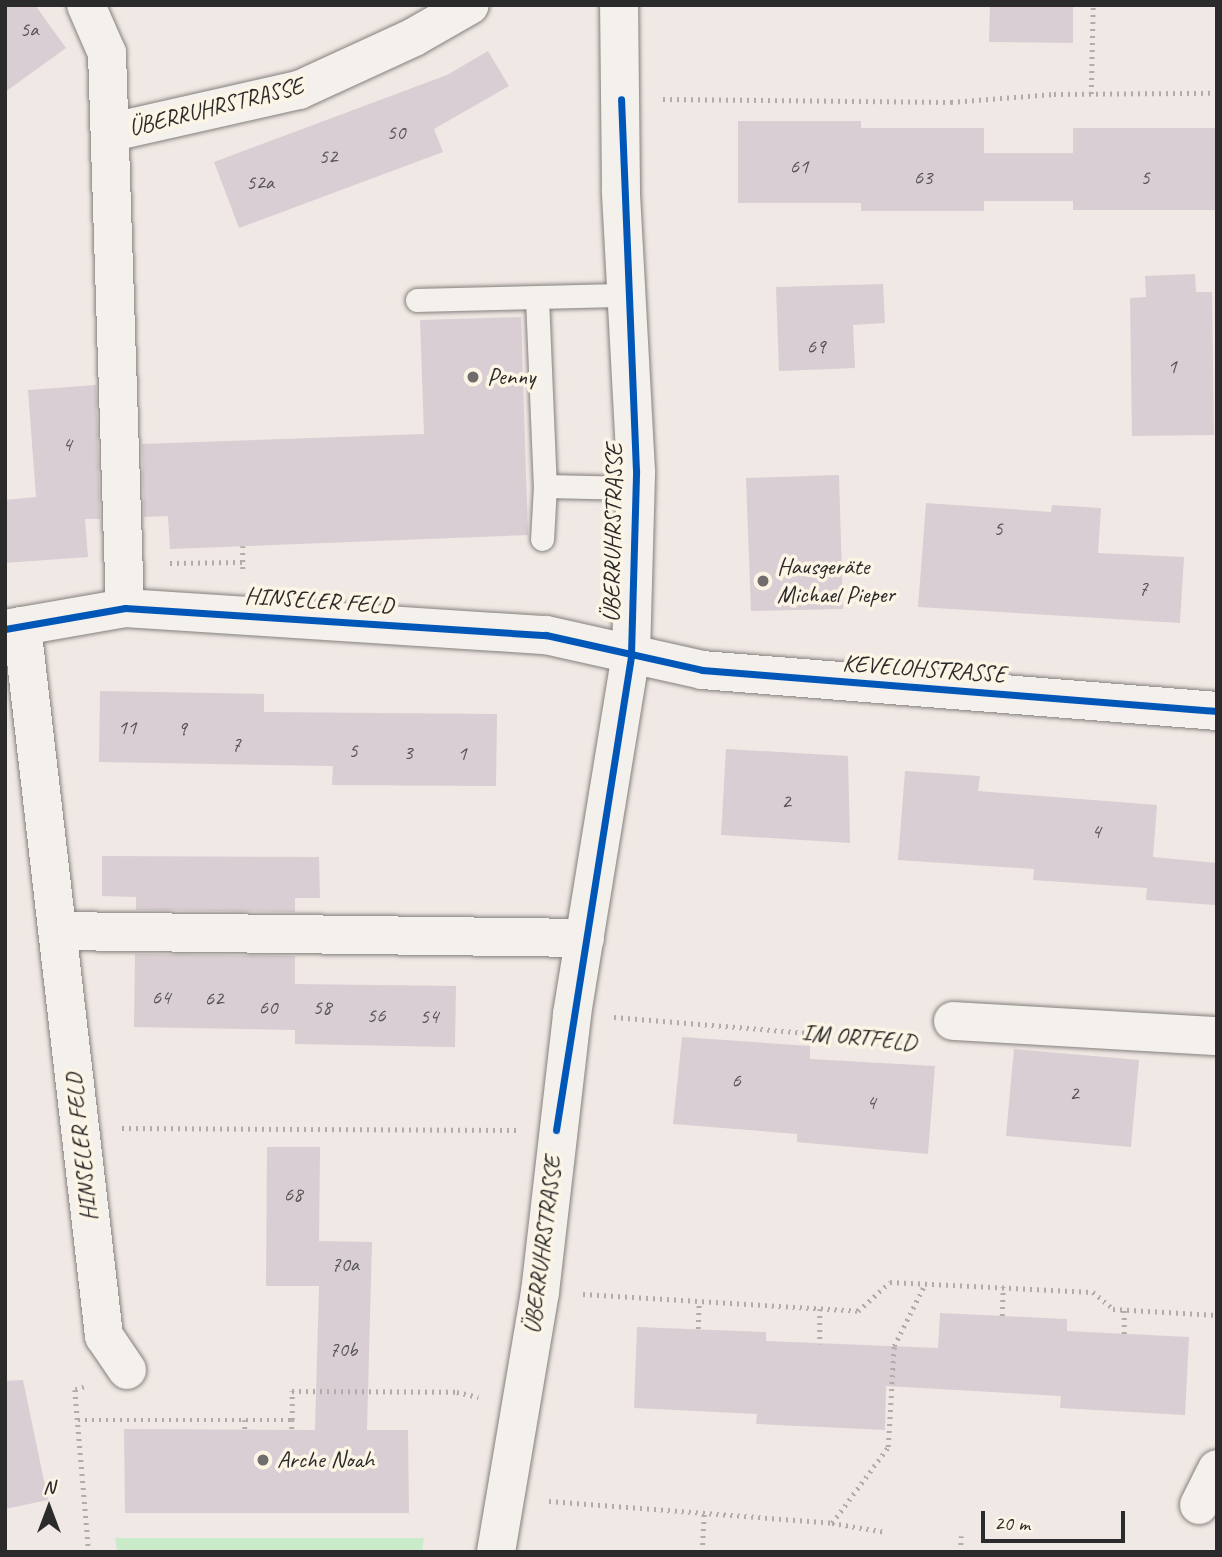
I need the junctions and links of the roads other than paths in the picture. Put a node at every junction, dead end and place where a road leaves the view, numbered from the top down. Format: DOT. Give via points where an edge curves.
graph roads {
  1 [pos="86,5"];
  2 [pos="470,5"];
  3 [pos="619,5"];
  4 [pos="112,132"];
  5 [pos="628,295"];
  6 [pos="537,298"];
  7 [pos="417,300"];
  8 [pos="545,486"];
  9 [pos="635,488"];
  10 [pos="542,539"];
  11 [pos="125,608"];
  12 [pos="14,627"];
  13 [pos="631,654"];
  14 [pos="1217,711"];
  15 [pos="58,931"];
  16 [pos="585,938"];
  17 [pos="953,1021"];
  18 [pos="1217,1037"];
  19 [pos="127,1370"];
  20 [pos="1217,1469"];
  21 [pos="1199,1505"];
  22 [pos="496,1552"];
  1 -- 4 [label="street" via="107,53"];
  2 -- 4 [label="street, ÜBERRUHRSTRASSE" via="414,37 299,90"];
  3 -- 5 [label="street, ÜBERRUHRSTRASSE"];
  4 -- 11 [label="street"];
  5 -- 6 [label="lane"];
  5 -- 9 [label="street, ÜBERRUHRSTRASSE"];
  6 -- 7 [label="lane"];
  6 -- 8 [label="lane"];
  8 -- 9 [label="lane"];
  8 -- 10 [label="lane"];
  9 -- 13 [label="street, ÜBERRUHRSTRASSE"];
  11 -- 12 [label="street, HINSELER FELD"];
  11 -- 13 [label="street, HINSELER FELD" via="546,635"];
  12 -- 15 [label="street, HINSELER FELD"];
  13 -- 14 [label="street, KEVELOHSTRASSE" via="702,670"];
  13 -- 16 [label="street, ÜBERRUHRSTRASSE"];
  15 -- 16 [label="street"];
  15 -- 19 [label="street, HINSELER FELD" via="104,1336"];
  16 -- 22 [label="street, ÜBERRUHRSTRASSE" via="556,1130 540,1292"];
  17 -- 18 [label="street, IM ORTFELD"];
  20 -- 21 [label="street"];
}
